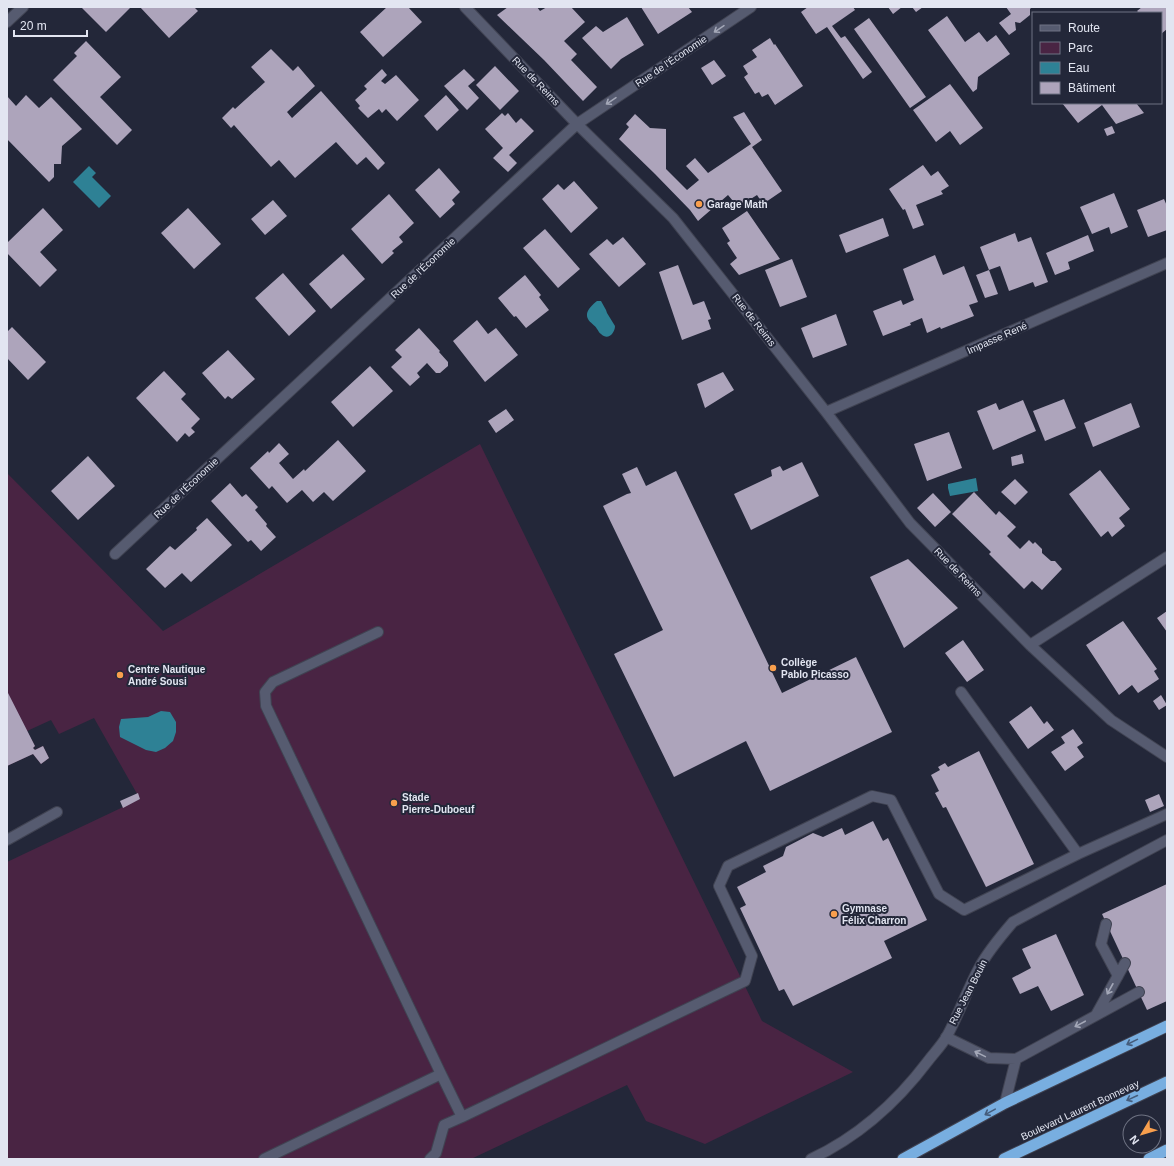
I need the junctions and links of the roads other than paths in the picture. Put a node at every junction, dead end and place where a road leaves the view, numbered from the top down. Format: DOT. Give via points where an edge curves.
graph roads {
  1 [pos="23,7"];
  2 [pos="465,7"];
  3 [pos="751,7"];
  4 [pos="7,22"];
  5 [pos="577,124"];
  6 [pos="1167,263"];
  7 [pos="826,412"];
  8 [pos="115,554"];
  9 [pos="1167,557"];
  10 [pos="378,632"];
  11 [pos="1030,645"];
  12 [pos="961,692"];
  13 [pos="1167,757"];
  14 [pos="57,812"];
  15 [pos="1167,814"];
  16 [pos="7,840"];
  17 [pos="1167,840"];
  18 [pos="1078,854"];
  19 [pos="1106,924"];
  20 [pos="1125,963"];
  21 [pos="1118,976"];
  22 [pos="1138,992"];
  23 [pos="1096,1015"];
  24 [pos="1167,1026"];
  25 [pos="946,1037"];
  26 [pos="1016,1059"];
  27 [pos="441,1074"];
  28 [pos="1167,1082"];
  29 [pos="1005,1103"];
  30 [pos="462,1117"];
  31 [pos="1167,1150"];
  32 [pos="264,1159"];
  33 [pos="430,1159"];
  34 [pos="811,1159"];
  35 [pos="903,1159"];
  36 [pos="1004,1159"];
  37 [pos="1149,1159"];
  1 -- 4 [label="street"];
  2 -- 5 [label="street, Rue de Reims"];
  3 -- 5 [label="street, Rue de l'Économie, one-way"];
  5 -- 7 [label="street, Rue de Reims" via="673,218"];
  5 -- 8 [label="street, Rue de l'Économie"];
  6 -- 7 [label="street, Impasse René"];
  7 -- 11 [label="street, Rue de Reims" via="910,523"];
  9 -- 11 [label="street"];
  10 -- 27 [label="street" via="273,682 265,692 266,706"];
  11 -- 13 [label="street, Rue de Reims" via="1111,720"];
  12 -- 18 [label="street"];
  14 -- 16 [label="street"];
  15 -- 18 [label="street"];
  17 -- 25 [label="street, Rue Jean Bouin" via="1014,922 979,967"];
  18 -- 30 [label="street" via="964,910 939,894 891,800 872,796 728,866 719,886 752,956 745,981"];
  19 -- 21 [label="street" via="1101,944"];
  20 -- 21 [label="street"];
  21 -- 23 [label="street, one-way"];
  22 -- 23 [label="street"];
  23 -- 26 [label="street, one-way"];
  24 -- 29 [label="highway, one-way"];
  26 -- 25 [label="street, one-way" via="989,1058"];
  25 -- 34 [label="street, Rue Jean Bouin" via="917,1076 890,1104 865,1126 829,1151"];
  26 -- 29 [label="street"];
  27 -- 30 [label="street"];
  27 -- 32 [label="street"];
  28 -- 36 [label="highway, Boulevard Laurent Bonnevay, one-way"];
  29 -- 35 [label="highway, one-way"];
  30 -- 33 [label="street" via="444,1126 436,1153"];
  31 -- 37 [label="highway"];
}
